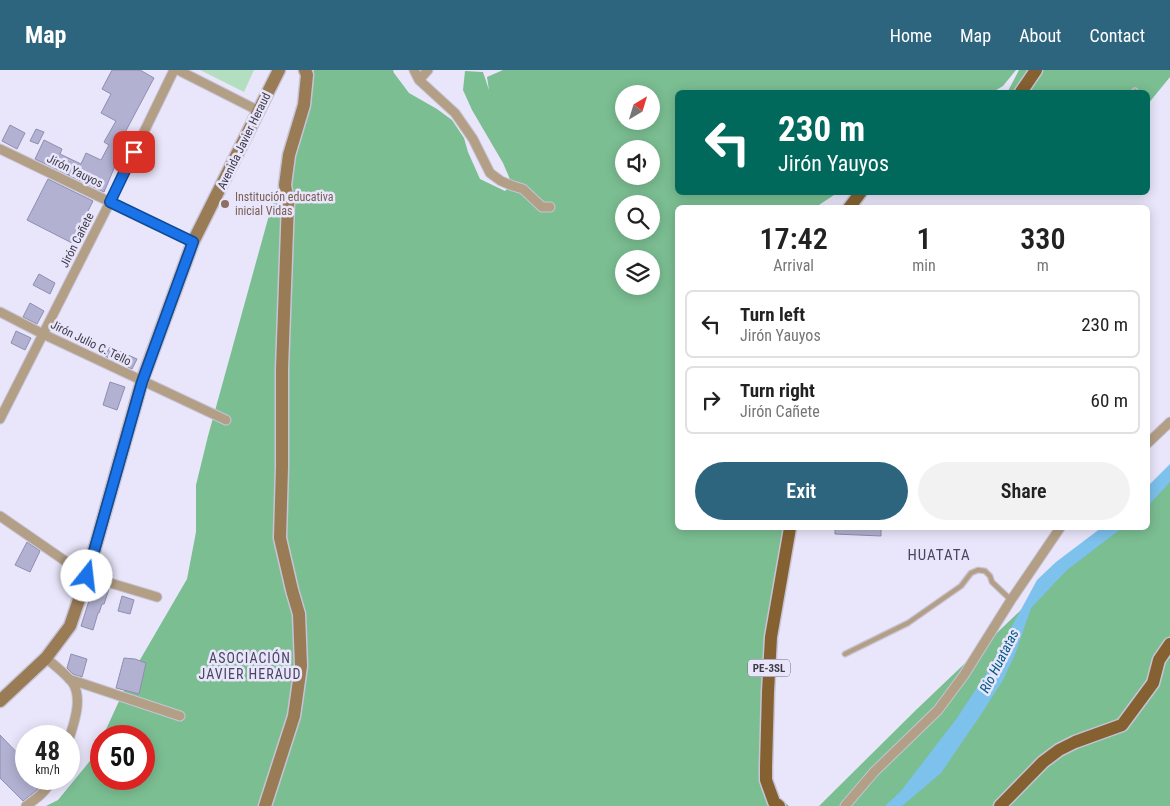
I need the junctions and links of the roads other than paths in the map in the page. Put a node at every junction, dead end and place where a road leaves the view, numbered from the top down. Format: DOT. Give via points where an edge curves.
graph roads {
  1 [pos="176,70"];
  2 [pos="279,70"];
  3 [pos="305,70"];
  4 [pos="414,70"];
  5 [pos="428,70"];
  6 [pos="1036,70"];
  7 [pos="419,80"];
  8 [pos="1023,90"];
  9 [pos="259,110"];
  10 [pos="0,149"];
  11 [pos="110,202"];
  12 [pos="550,207"];
  13 [pos="193,242"];
  14 [pos="0,312"];
  15 [pos="43,334"];
  16 [pos="142,382"];
  17 [pos="0,419"];
  18 [pos="226,420"];
  19 [pos="1170,422"];
  20 [pos="1150,441"];
  21 [pos="0,516"];
  22 [pos="790,530"];
  23 [pos="1059,530"];
  24 [pos="87,576"];
  25 [pos="157,597"];
  26 [pos="1011,600"];
  27 [pos="1170,644"];
  28 [pos="845,654"];
  29 [pos="46,658"];
  30 [pos="69,679"];
  31 [pos="0,701"];
  32 [pos="180,716"];
  33 [pos="73,725"];
  34 [pos="46,790"];
  35 [pos="777,805"];
  36 [pos="26,806"];
  37 [pos="264,806"];
  38 [pos="844,806"];
  39 [pos="1000,806"];
  1 -- 9 [label="street"];
  1 -- 11 [label="street, Jirón Cañete"];
  2 -- 9 [label="main road, Avenida Javier Heraud"];
  3 -- 37 [label="main road" via="304,105 289,154 285,185 288,202 280,538 299,614 301,666 294,716"];
  4 -- 7 [label="street"];
  5 -- 7 [label="street"];
  6 -- 8 [label="main road"];
  7 -- 12 [label="street" via="455,113 490,173 523,189 542,207"];
  9 -- 13 [label="main road, Avenida Javier Heraud"];
  10 -- 11 [label="street, Jirón Yauyos"];
  11 -- 13 [label="street, Jirón Yauyos"];
  11 -- 15 [label="street, Jirón Cañete"];
  13 -- 16 [label="main road, Avenida Javier Heraud"];
  14 -- 15 [label="street, Jirón Julio C. Tello"];
  15 -- 16 [label="street, Jirón Julio C. Tello"];
  15 -- 17 [label="street, Jirón Cañete"];
  16 -- 18 [label="street, Jirón Julio C. Tello"];
  16 -- 24 [label="main road, Avenida Javier Heraud"];
  19 -- 20 [label="street"];
  21 -- 24 [label="street"];
  22 -- 35 [label="main road, PE-3SL" via="771,637 766,780"];
  23 -- 26 [label="street"];
  24 -- 25 [label="street"];
  24 -- 29 [label="main road, Avenida Javier Heraud" via="70,626"];
  26 -- 28 [label="lane" via="985,571 978,570 908,624"];
  26 -- 38 [label="street" via="938,710"];
  27 -- 39 [label="main road" via="1159,660 1153,684 1122,725 1059,750"];
  29 -- 30 [label="street"];
  29 -- 31 [label="main road, Avenida Javier Heraud"];
  30 -- 32 [label="street"];
  30 -- 33 [label="street" via="78,702"];
  34 -- 36 [label="street"];
}
